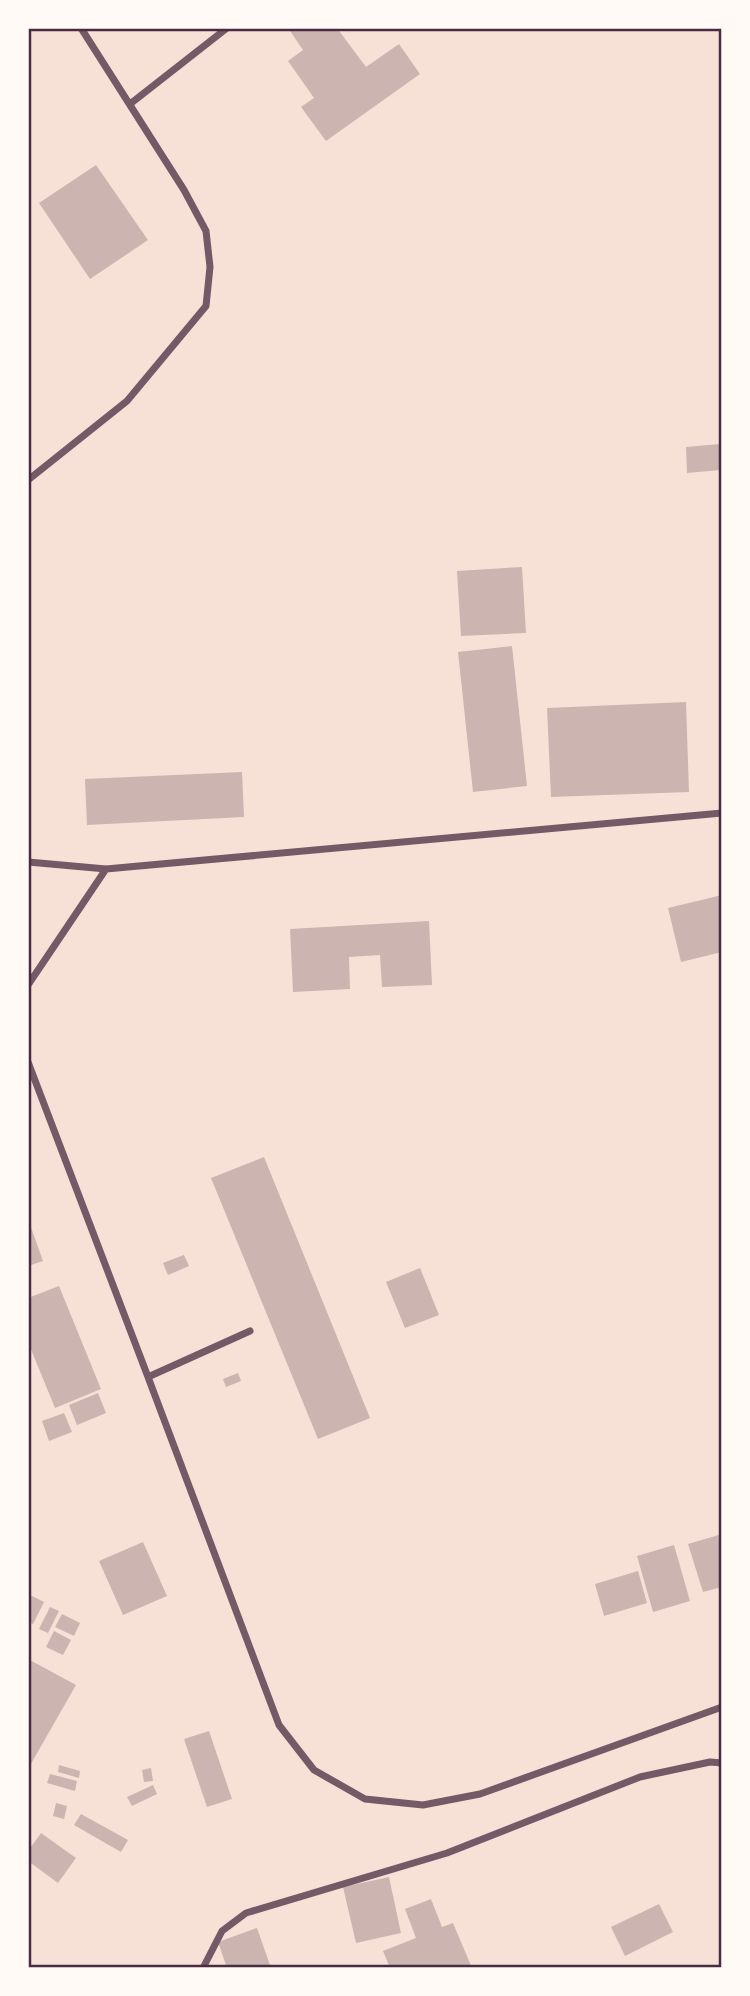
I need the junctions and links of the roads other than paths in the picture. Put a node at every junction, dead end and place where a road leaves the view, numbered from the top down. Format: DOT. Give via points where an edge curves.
graph roads {
  1 [pos="81,28"];
  2 [pos="227,28"];
  3 [pos="130,104"];
  4 [pos="28,480"];
  5 [pos="722,813"];
  6 [pos="28,862"];
  7 [pos="106,869"];
  8 [pos="28,985"];
  9 [pos="28,1062"];
  10 [pos="250,1331"];
  11 [pos="148,1377"];
  12 [pos="722,1707"];
  13 [pos="722,1763"];
  14 [pos="203,1968"];
  1 -- 3 [label="street"];
  2 -- 3 [label="street"];
  3 -- 4 [label="street" via="206,231 211,267 206,306 127,401"];
  5 -- 7 [label="street"];
  6 -- 7 [label="street"];
  7 -- 8 [label="street"];
  9 -- 11 [label="street"];
  10 -- 11 [label="street"];
  11 -- 12 [label="street" via="279,1725 314,1770 324,1776 365,1799 424,1805 480,1794"];
  13 -- 14 [label="street" via="640,1777 447,1853 246,1913 222,1931"];
}
